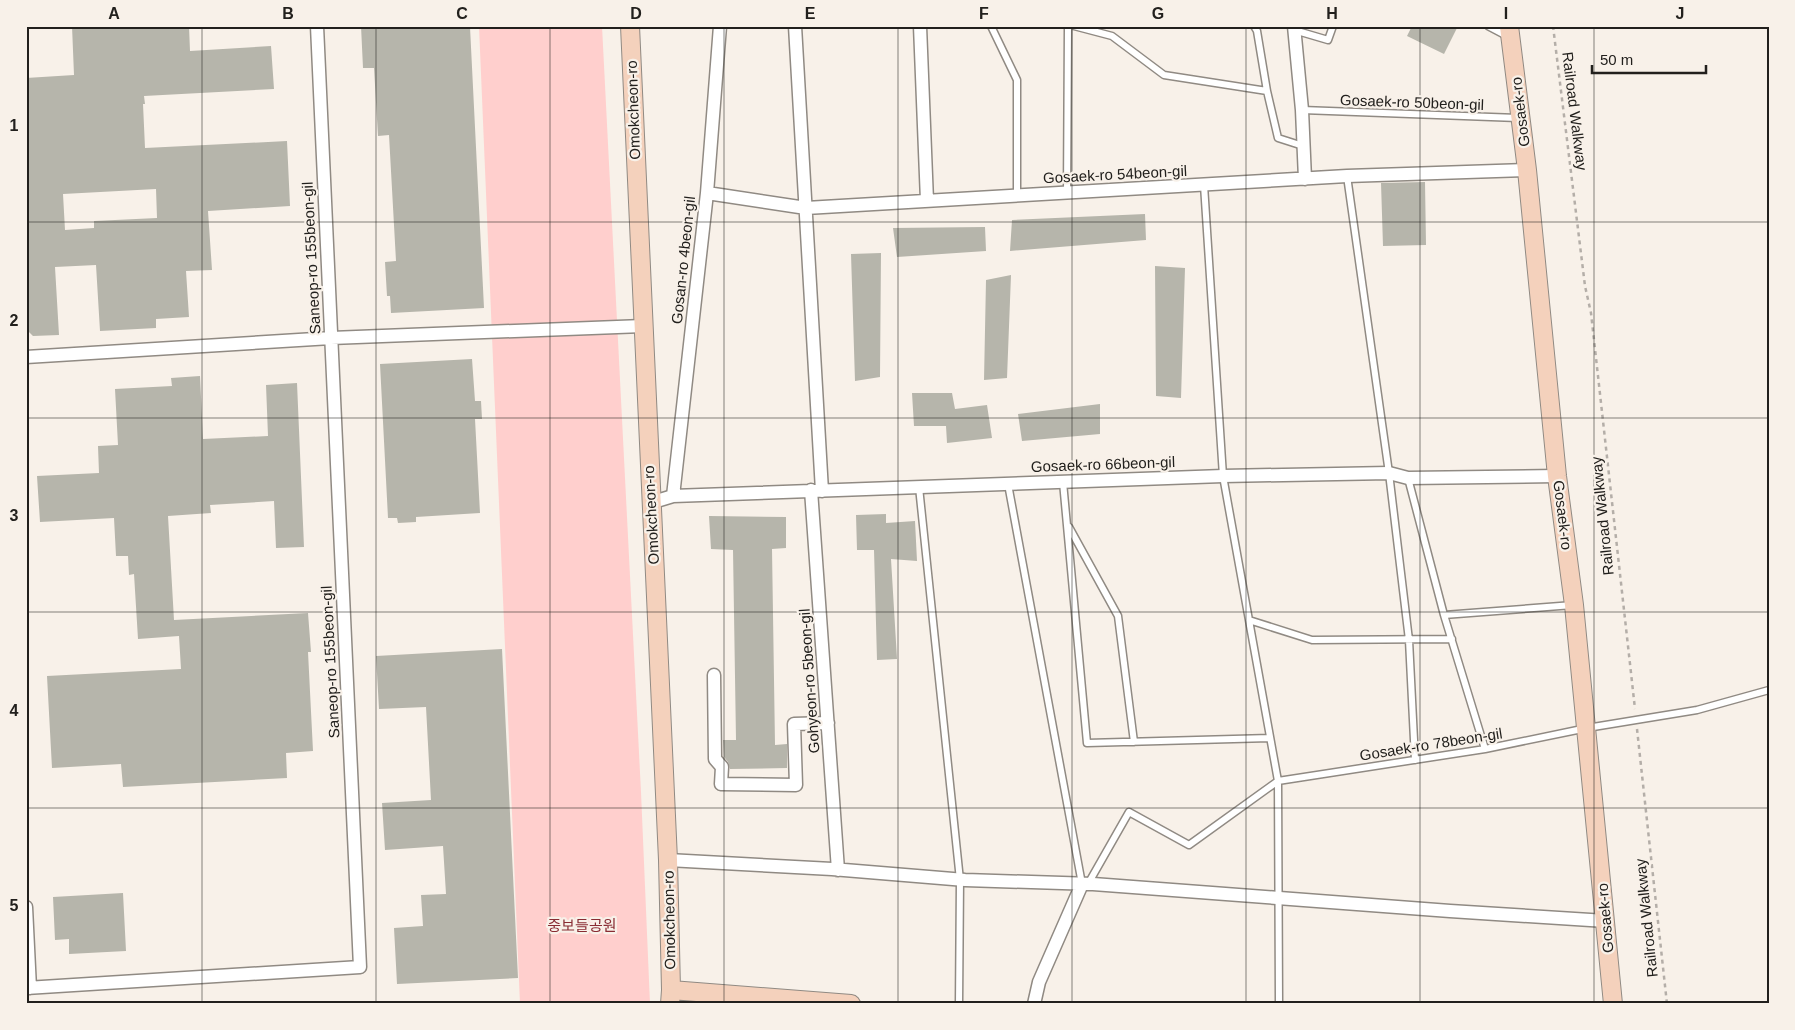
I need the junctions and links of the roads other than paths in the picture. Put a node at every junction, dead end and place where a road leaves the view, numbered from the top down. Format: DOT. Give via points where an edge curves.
graph roads {
  1 [pos="316,26"];
  2 [pos="630,26"];
  3 [pos="720,26"];
  4 [pos="795,26"];
  5 [pos="920,26"];
  6 [pos="991,26"];
  7 [pos="1068,26"];
  8 [pos="1074,26"];
  9 [pos="1254,26"];
  10 [pos="1333,26"];
  11 [pos="1488,26"];
  12 [pos="1294,28"];
  13 [pos="1510,32"];
  14 [pos="1267,91"];
  15 [pos="1302,110"];
  16 [pos="1521,118"];
  17 [pos="1303,146"];
  18 [pos="1527,170"];
  19 [pos="1347,176"];
  20 [pos="1305,179"];
  21 [pos="1204,185"];
  22 [pos="707,193"];
  23 [pos="1067,193"];
  24 [pos="1017,196"];
  25 [pos="927,201"];
  26 [pos="806,208"];
  27 [pos="643,326"];
  28 [pos="331,338"];
  29 [pos="26,357"];
  30 [pos="1389,473"];
  31 [pos="1223,476"];
  32 [pos="1558,476"];
  33 [pos="1408,478"];
  34 [pos="1064,482"];
  35 [pos="1008,484"];
  36 [pos="919,487"];
  37 [pos="817,491"];
  38 [pos="674,496"];
  39 [pos="650,503"];
  40 [pos="1067,524"];
  41 [pos="1574,605"];
  42 [pos="1444,614"];
  43 [pos="1249,620"];
  44 [pos="1452,639"];
  45 [pos="1409,640"];
  46 [pos="714,675"];
  47 [pos="1769,690"];
  48 [pos="828,723"];
  49 [pos="1587,728"];
  50 [pos="1270,738"];
  51 [pos="1134,742"];
  52 [pos="1485,749"];
  53 [pos="1414,760"];
  54 [pos="1278,781"];
  55 [pos="668,860"];
  56 [pos="838,870"];
  57 [pos="960,880"];
  58 [pos="1085,884"];
  59 [pos="1279,899"];
  60 [pos="26,907"];
  61 [pos="1606,920"];
  62 [pos="28,988"];
  63 [pos="670,997"];
  64 [pos="851,1004"];
  65 [pos="959,1004"];
  66 [pos="1034,1004"];
  67 [pos="1279,1004"];
  68 [pos="1613,1004"];
  1 -- 28 [label="street, Saneop-ro 155beon-gil"];
  2 -- 27 [label="street, Omokcheon-ro"];
  3 -- 22 [label="street, Gosan-ro 4beon-gil"];
  4 -- 26 [label="street, Gohyeon-ro 5beon-gil"];
  5 -- 25 [label="street"];
  6 -- 24 [label="lane" via="1017,80"];
  7 -- 23 [label="lane"];
  8 -- 14 [label="lane" via="1112,36 1164,75"];
  9 -- 14 [label="lane"];
  10 -- 12 [label="lane" via="1328,40"];
  11 -- 13 [label="lane"];
  12 -- 15 [label="street"];
  13 -- 16 [label="street, Gosaek-ro"];
  14 -- 17 [label="lane" via="1278,138"];
  15 -- 16 [label="lane, Gosaek-ro 50beon-gil"];
  15 -- 17 [label="street"];
  16 -- 18 [label="street, Gosaek-ro"];
  17 -- 20 [label="street"];
  18 -- 19 [label="street, Gosaek-ro 54beon-gil"];
  18 -- 32 [label="street, Gosaek-ro"];
  19 -- 20 [label="street, Gosaek-ro 54beon-gil"];
  19 -- 30 [label="lane"];
  20 -- 21 [label="street, Gosaek-ro 54beon-gil"];
  21 -- 23 [label="street, Gosaek-ro 54beon-gil"];
  21 -- 31 [label="lane"];
  22 -- 26 [label="street, Gosaek-ro 54beon-gil"];
  22 -- 38 [label="street, Gosan-ro 4beon-gil"];
  23 -- 24 [label="street, Gosaek-ro 54beon-gil"];
  24 -- 25 [label="street, Gosaek-ro 54beon-gil"];
  25 -- 26 [label="street, Gosaek-ro 54beon-gil"];
  26 -- 37 [label="street, Gohyeon-ro 5beon-gil"];
  27 -- 28 [label="street"];
  27 -- 39 [label="street, Omokcheon-ro"];
  28 -- 29 [label="street"];
  28 -- 62 [label="street, Saneop-ro 155beon-gil" via="360,967"];
  30 -- 31 [label="street, Gosaek-ro 66beon-gil"];
  30 -- 33 [label="street, Gosaek-ro 66beon-gil"];
  30 -- 45 [label="lane"];
  31 -- 34 [label="street, Gosaek-ro 66beon-gil"];
  31 -- 43 [label="lane"];
  32 -- 33 [label="street, Gosaek-ro 66beon-gil"];
  32 -- 41 [label="street, Gosaek-ro"];
  33 -- 42 [label="lane"];
  34 -- 35 [label="street, Gosaek-ro 66beon-gil"];
  34 -- 40 [label="lane"];
  35 -- 36 [label="street, Gosaek-ro 66beon-gil"];
  35 -- 58 [label="lane"];
  36 -- 37 [label="street, Gosaek-ro 66beon-gil"];
  36 -- 57 [label="lane"];
  37 -- 38 [label="street, Gosaek-ro 66beon-gil"];
  37 -- 48 [label="street, Gohyeon-ro 5beon-gil"];
  38 -- 39 [label="street, Gosaek-ro 66beon-gil"];
  39 -- 55 [label="street, Omokcheon-ro"];
  40 -- 51 [label="lane" via="1118,616"];
  40 -- 51 [label="lane" via="1087,743"];
  41 -- 42 [label="lane"];
  41 -- 49 [label="street, Gosaek-ro"];
  42 -- 44 [label="lane"];
  43 -- 45 [label="lane" via="1312,640"];
  43 -- 50 [label="lane"];
  44 -- 45 [label="lane"];
  44 -- 52 [label="lane"];
  45 -- 53 [label="lane"];
  46 -- 48 [label="street" via="715,759 722,766 721,784 726,790 796,785 794,724"];
  47 -- 49 [label="lane, Gosaek-ro 78beon-gil" via="1697,710"];
  48 -- 56 [label="street, Gohyeon-ro 5beon-gil"];
  49 -- 52 [label="lane, Gosaek-ro 78beon-gil"];
  49 -- 61 [label="street, Gosaek-ro"];
  50 -- 51 [label="lane"];
  50 -- 54 [label="lane"];
  52 -- 53 [label="lane, Gosaek-ro 78beon-gil"];
  53 -- 54 [label="lane, Gosaek-ro 78beon-gil"];
  54 -- 58 [label="lane" via="1189,845 1128,812"];
  54 -- 59 [label="lane"];
  55 -- 56 [label="street"];
  55 -- 63 [label="street, Omokcheon-ro"];
  56 -- 57 [label="street"];
  57 -- 58 [label="street"];
  57 -- 65 [label="lane"];
  58 -- 59 [label="street"];
  58 -- 66 [label="street" via="1039,982"];
  59 -- 61 [label="street"];
  59 -- 67 [label="lane"];
  60 -- 62 [label="street, Saneop-ro 155beon-gil"];
  61 -- 68 [label="street, Gosaek-ro"];
  63 -- 64 [label="street"];
}
